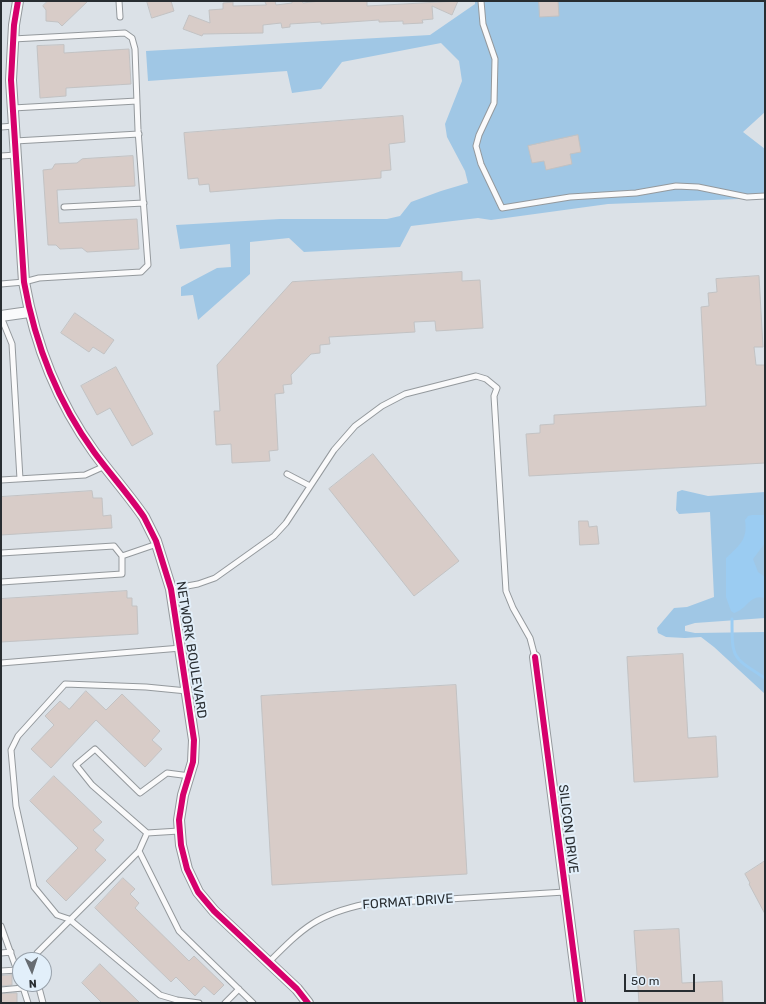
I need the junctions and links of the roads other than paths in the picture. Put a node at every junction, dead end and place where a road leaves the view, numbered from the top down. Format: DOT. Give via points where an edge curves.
graph roads {
  1 [pos="18,1"];
  2 [pos="119,1"];
  3 [pos="481,1"];
  4 [pos="120,17"];
  5 [pos="13,39"];
  6 [pos="137,102"];
  7 [pos="13,108"];
  8 [pos="14,126"];
  9 [pos="1,127"];
  10 [pos="139,134"];
  11 [pos="15,141"];
  12 [pos="16,155"];
  13 [pos="1,156"];
  14 [pos="765,196"];
  15 [pos="144,203"];
  16 [pos="64,207"];
  17 [pos="24,282"];
  18 [pos="1,284"];
  19 [pos="29,312"];
  20 [pos="1,316"];
  21 [pos="105,466"];
  22 [pos="287,474"];
  23 [pos="20,479"];
  24 [pos="1,480"];
  25 [pos="310,486"];
  26 [pos="157,544"];
  27 [pos="1,553"];
  28 [pos="122,556"];
  29 [pos="1,582"];
  30 [pos="171,589"];
  31 [pos="181,648"];
  32 [pos="535,657"];
  33 [pos="1,663"];
  34 [pos="187,691"];
  35 [pos="190,776"];
  36 [pos="179,830"];
  37 [pos="147,833"];
  38 [pos="139,851"];
  39 [pos="565,892"];
  40 [pos="69,919"];
  41 [pos="1,924"];
  42 [pos="11,952"];
  43 [pos="39,952"];
  44 [pos="1,953"];
  45 [pos="12,955"];
  46 [pos="269,962"];
  47 [pos="12,970"];
  48 [pos="1,971"];
  49 [pos="12,988"];
  50 [pos="239,989"];
  51 [pos="1,990"];
  52 [pos="24,992"];
  53 [pos="40,992"];
  54 [pos="28,1003"];
  55 [pos="43,1003"];
  56 [pos="199,1003"];
  57 [pos="225,1003"];
  58 [pos="253,1003"];
  59 [pos="308,1003"];
  60 [pos="580,1003"];
  1 -- 5 [label="street, NETWORK BOULEVARD"];
  2 -- 4 [label="lane"];
  3 -- 14 [label="lane" via="483,24 495,59 494,103 476,146 480,164 502,208 570,197 636,193 676,186 698,187 748,197"];
  5 -- 6 [label="lane" via="126,33 132,38 135,49"];
  5 -- 7 [label="street, NETWORK BOULEVARD"];
  6 -- 7 [label="lane"];
  6 -- 10 [label="lane"];
  7 -- 8 [label="street, NETWORK BOULEVARD"];
  8 -- 9 [label="lane"];
  8 -- 11 [label="street, NETWORK BOULEVARD"];
  10 -- 11 [label="lane"];
  10 -- 15 [label="lane"];
  11 -- 12 [label="street, NETWORK BOULEVARD"];
  12 -- 13 [label="lane"];
  12 -- 17 [label="street, NETWORK BOULEVARD"];
  15 -- 16 [label="lane"];
  15 -- 17 [label="lane" via="148,265 141,272 39,278"];
  17 -- 18 [label="lane"];
  17 -- 19 [label="street, NETWORK BOULEVARD"];
  19 -- 20 [label="street"];
  19 -- 21 [label="street, NETWORK BOULEVARD" via="49,375 75,424"];
  20 -- 23 [label="lane" via="12,344"];
  21 -- 23 [label="lane" via="85,475"];
  21 -- 26 [label="street, NETWORK BOULEVARD" via="141,514"];
  22 -- 25 [label="lane"];
  23 -- 24 [label="lane"];
  25 -- 30 [label="lane" via="286,523 274,536 215,578"];
  25 -- 32 [label="lane" via="334,450 355,426 382,406 405,394 476,376 486,379 497,388 494,396 506,591 530,638"];
  26 -- 28 [label="lane"];
  26 -- 30 [label="street, NETWORK BOULEVARD"];
  27 -- 28 [label="lane" via="114,546"];
  28 -- 29 [label="lane" via="122,574"];
  30 -- 31 [label="street, NETWORK BOULEVARD"];
  31 -- 33 [label="lane"];
  31 -- 34 [label="street, NETWORK BOULEVARD"];
  32 -- 39 [label="street, SILICON DRIVE"];
  34 -- 35 [label="street, NETWORK BOULEVARD" via="194,740"];
  34 -- 40 [label="lane" via="65,684 18,736 11,750 16,806 34,887 57,915"];
  35 -- 36 [label="street, NETWORK BOULEVARD" via="181,807"];
  35 -- 37 [label="lane" via="167,773 140,793 95,749 76,765 92,785"];
  36 -- 37 [label="lane"];
  36 -- 46 [label="street, NETWORK BOULEVARD" via="183,857 198,892 214,911"];
  37 -- 38 [label="lane"];
  38 -- 40 [label="lane"];
  38 -- 50 [label="lane" via="178,931"];
  39 -- 46 [label="lane, FORMAT DRIVE" via="366,904 343,909 321,917 300,931"];
  39 -- 60 [label="street, SILICON DRIVE"];
  40 -- 43 [label="lane"];
  40 -- 56 [label="lane" via="160,995"];
  41 -- 42 [label="lane"];
  42 -- 44 [label="lane"];
  42 -- 45 [label="lane"];
  46 -- 59 [label="street, NETWORK BOULEVARD"];
  47 -- 48 [label="lane"];
  49 -- 51 [label="lane"];
  50 -- 57 [label="lane"];
  50 -- 58 [label="lane"];
  52 -- 54 [label="lane"];
  53 -- 55 [label="lane"];
}
